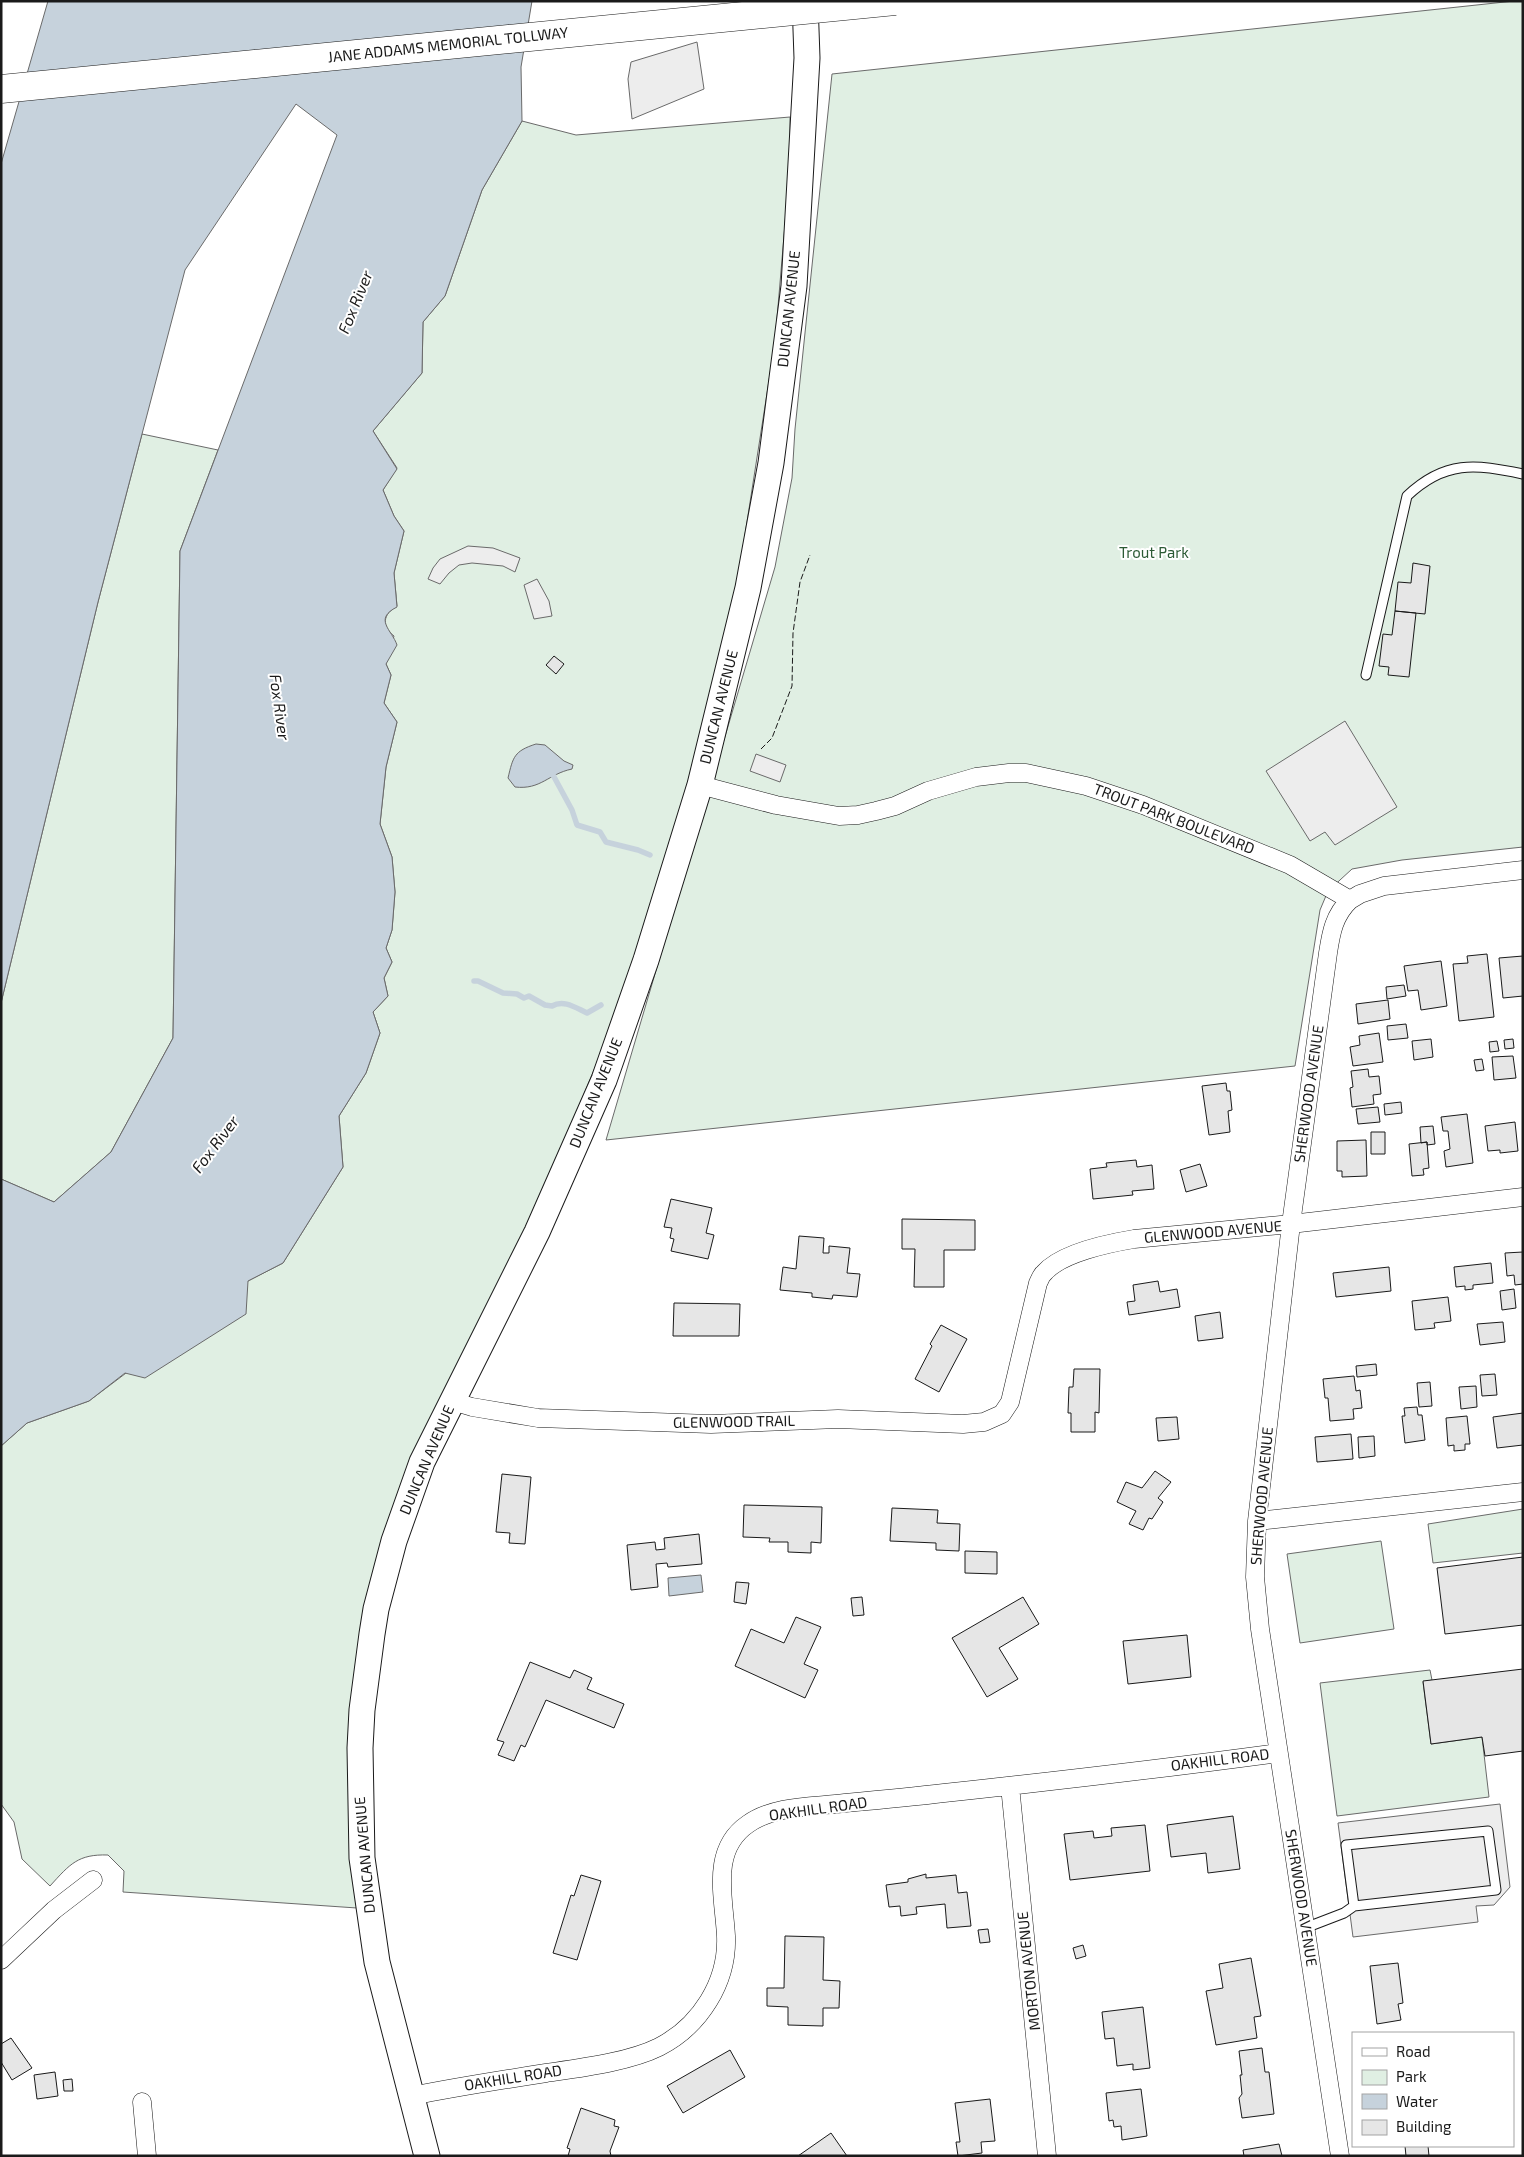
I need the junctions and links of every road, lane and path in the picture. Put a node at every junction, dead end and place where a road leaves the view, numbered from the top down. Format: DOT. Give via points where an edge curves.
graph roads {
  1 [pos="805,1"];
  2 [pos="895,1"];
  3 [pos="1,88"];
  4 [pos="1523,474"];
  5 [pos="1366,675"];
  6 [pos="700,784"];
  7 [pos="1523,870"];
  8 [pos="1350,900"];
  9 [pos="1523,1198"];
  10 [pos="1291,1224"];
  11 [pos="452,1401"];
  12 [pos="1010,1402"];
  13 [pos="1523,1492"];
  14 [pos="1256,1521"];
  15 [pos="1278,1753"];
  16 [pos="1010,1786"];
  17 [pos="93,1880"];
  18 [pos="1354,1906"];
  19 [pos="1305,1928"];
  20 [pos="1,1960"];
  21 [pos="412,2096"];
  22 [pos="142,2102"];
  23 [pos="147,2156"];
  24 [pos="427,2156"];
  25 [pos="1048,2156"];
  26 [pos="1340,2156"];
  1 -- 6 [label="street, DUNCAN AVENUE" via="807,58 794,286 772,463 748,588"];
  2 -- 3 [label="highway, JANE ADDAMS MEMORIAL TOLLWAY, bridge"];
  4 -- 5 [label="lane" via="1492,468 1451,469 1422,482 1407,496"];
  6 -- 8 [label="street, TROUT PARK BOULEVARD" via="776,805 839,816 895,806 928,791 976,777 1026,773 1086,786 1143,805 1290,865"];
  6 -- 11 [label="street, DUNCAN AVENUE" via="646,960 604,1080 537,1232"];
  7 -- 8 [label="street" via="1384,886"];
  8 -- 10 [label="street, SHERWOOD AVENUE" via="1338,914 1332,933"];
  9 -- 10 [label="street, GLENWOOD AVENUE"];
  10 -- 12 [label="street, GLENWOOD AVENUE" via="1116,1242 1082,1251 1060,1262 1043,1273 1038,1283"];
  10 -- 14 [label="street, SHERWOOD AVENUE"];
  11 -- 12 [label="street, GLENWOOD TRAIL" via="472,1408 538,1418 712,1424 838,1419 963,1424 984,1422 1002,1414"];
  11 -- 21 [label="street, DUNCAN AVENUE" via="412,1488 387,1567 370,1643 361,1729 360,1822 366,1887 379,1970"];
  13 -- 14 [label="street"];
  14 -- 15 [label="street, SHERWOOD AVENUE" via="1256,1592"];
  15 -- 16 [label="street, OAKHILL ROAD"];
  15 -- 19 [label="street, SHERWOOD AVENUE"];
  16 -- 21 [label="street, OAKHILL ROAD" via="798,1808 759,1818 739,1832 726,1852 722,1882 726,1938 720,1976 706,2006 679,2034 658,2048 616,2060"];
  16 -- 25 [label="street, MORTON AVENUE"];
  17 -- 20 [label="street" via="54,1910"];
  18 -- 18 [label="lane" via="1496,1890 1488,1831 1346,1845"];
  18 -- 19 [label="lane"];
  19 -- 26 [label="street, SHERWOOD AVENUE"];
  21 -- 24 [label="street, DUNCAN AVENUE"];
  22 -- 23 [label="street"];
}
